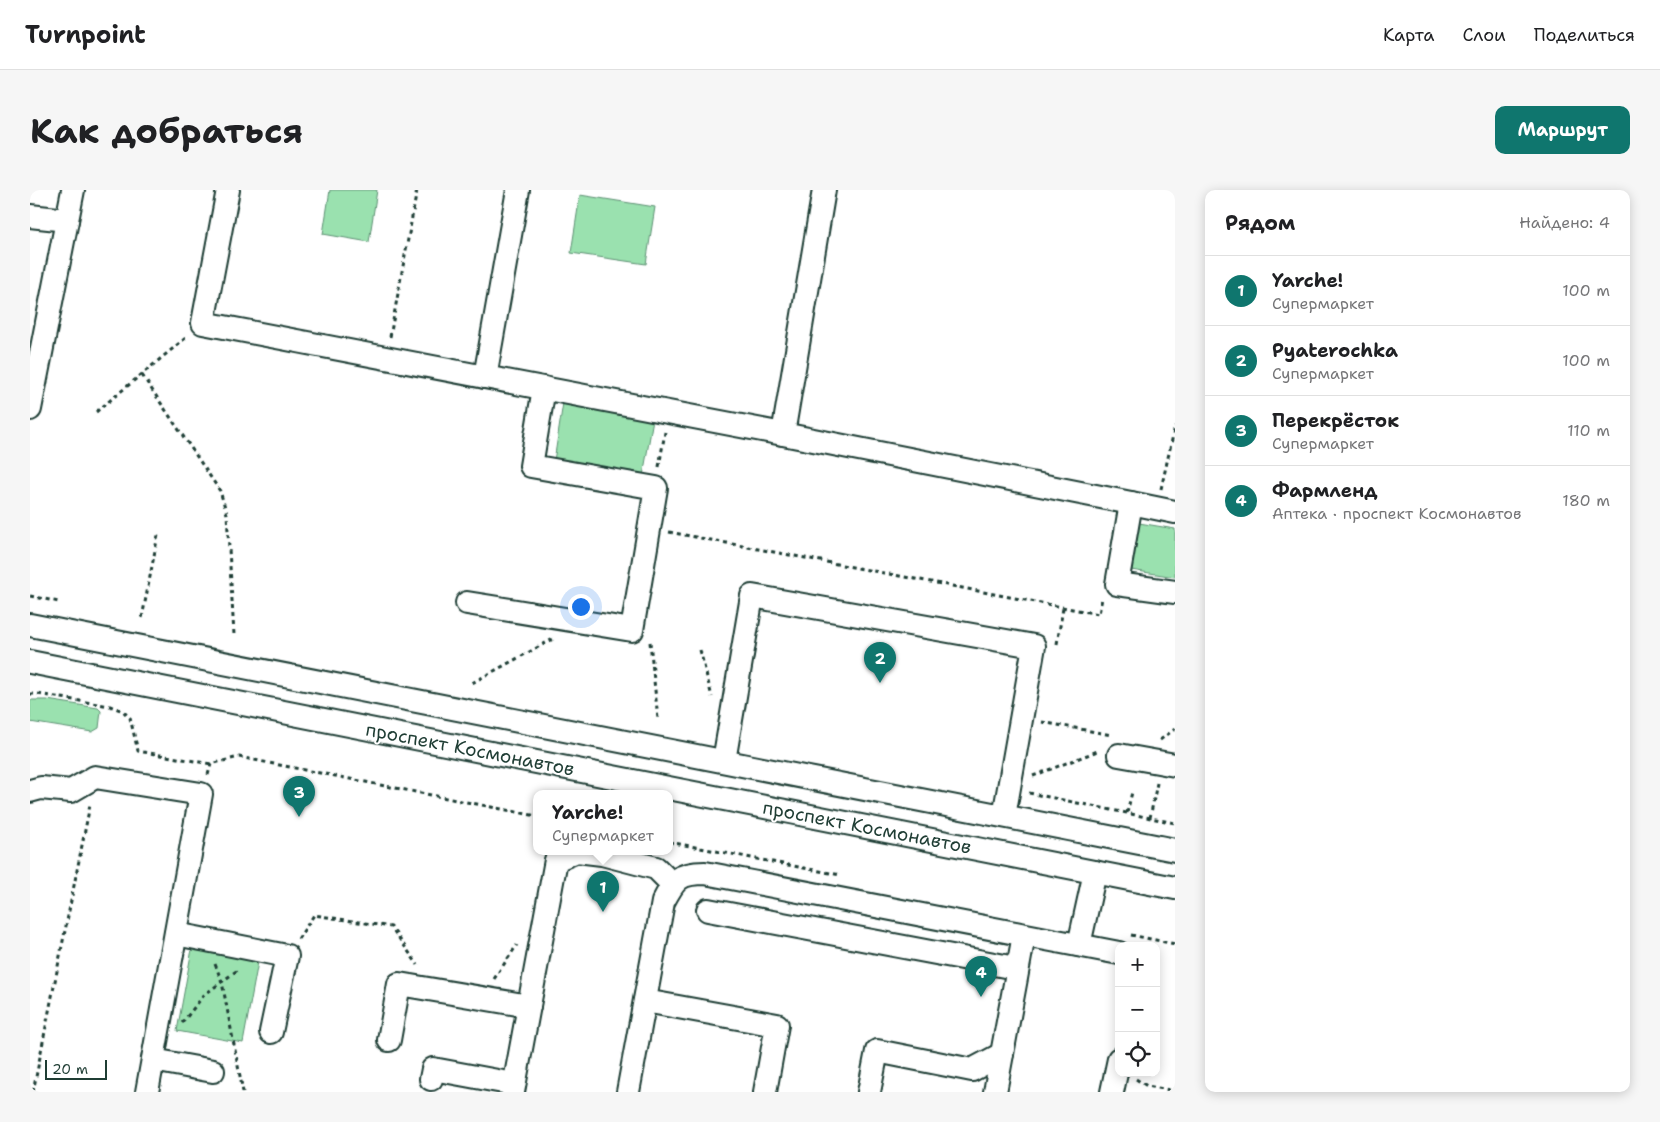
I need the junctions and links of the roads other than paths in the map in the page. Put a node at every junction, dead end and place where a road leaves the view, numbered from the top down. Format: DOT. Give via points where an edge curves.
graph roads {
  1 [pos="74,190"];
  2 [pos="228,190"];
  3 [pos="518,190"];
  4 [pos="824,190"];
  5 [pos="30,216"];
  6 [pos="67,220"];
  7 [pos="486,377"];
  8 [pos="544,388"];
  9 [pos="30,409"];
  10 [pos="783,434"];
  11 [pos="1131,503"];
  12 [pos="1166,510"];
  13 [pos="1175,592"];
  14 [pos="467,602"];
  15 [pos="30,625"];
  16 [pos="30,662"];
  17 [pos="1117,745"];
  18 [pos="724,761"];
  19 [pos="1168,764"];
  20 [pos="615,786"];
  21 [pos="637,790"];
  22 [pos="30,791"];
  23 [pos="673,796"];
  24 [pos="1004,816"];
  25 [pos="1175,850"];
  26 [pos="568,855"];
  27 [pos="612,855"];
  28 [pos="1095,872"];
  29 [pos="672,884"];
  30 [pos="1175,888"];
  31 [pos="708,910"];
  32 [pos="944,919"];
  33 [pos="176,934"];
  34 [pos="1024,935"];
  35 [pos="1079,946"];
  36 [pos="1115,952"];
  37 [pos="938,954"];
  38 [pos="1010,967"];
  39 [pos="645,1001"];
  40 [pos="529,1006"];
  41 [pos="271,1032"];
  42 [pos="389,1040"];
  43 [pos="1002,1054"];
  44 [pos="153,1060"];
  45 [pos="213,1071"];
  46 [pos="1115,1077"];
  47 [pos="431,1079"];
  48 [pos="514,1088"];
  49 [pos="147,1092"];
  50 [pos="628,1092"];
  51 [pos="764,1092"];
  52 [pos="870,1092"];
  53 [pos="995,1092"];
  54 [pos="1112,1092"];
  1 -- 6 [label="street"];
  2 -- 7 [label="street" via="203,323"];
  3 -- 7 [label="street"];
  4 -- 10 [label="street"];
  5 -- 6 [label="street"];
  6 -- 9 [label="street"];
  7 -- 8 [label="street"];
  8 -- 10 [label="street"];
  8 -- 14 [label="street" via="532,466 656,488 632,630"];
  10 -- 11 [label="street"];
  11 -- 12 [label="street"];
  11 -- 13 [label="street" via="1117,584"];
  15 -- 18 [label="street, проспект Космонавтов"];
  16 -- 20 [label="street, проспект Космонавтов"];
  17 -- 19 [label="street"];
  18 -- 24 [label="street, проспект Космонавтов"];
  18 -- 24 [label="street" via="752,596 1034,646"];
  20 -- 21 [label="street, проспект Космонавтов"];
  22 -- 33 [label="street" via="42,788 71,792 95,777 201,794"];
  23 -- 28 [label="street, проспект Космонавтов"];
  24 -- 25 [label="street, проспект Космонавтов"];
  26 -- 40 [label="street" via="556,860"];
  27 -- 29 [label="street" via="656,868"];
  28 -- 30 [label="street, проспект Космонавтов"];
  28 -- 35 [label="street"];
  29 -- 32 [label="street" via="691,873 706,873"];
  29 -- 39 [label="street" via="663,902"];
  31 -- 37 [label="street"];
  32 -- 34 [label="street"];
  32 -- 37 [label="street"];
  33 -- 41 [label="street" via="287,956"];
  33 -- 44 [label="street"];
  34 -- 35 [label="street"];
  34 -- 43 [label="street"];
  35 -- 36 [label="street"];
  37 -- 38 [label="street"];
  39 -- 50 [label="street"];
  39 -- 51 [label="street" via="777,1024"];
  40 -- 42 [label="street" via="399,984"];
  40 -- 48 [label="street"];
  43 -- 52 [label="street" via="972,1070 877,1050"];
  43 -- 53 [label="street"];
  44 -- 45 [label="street"];
  44 -- 49 [label="street"];
  46 -- 54 [label="street"];
  47 -- 48 [label="street" via="433,1069"];
}
